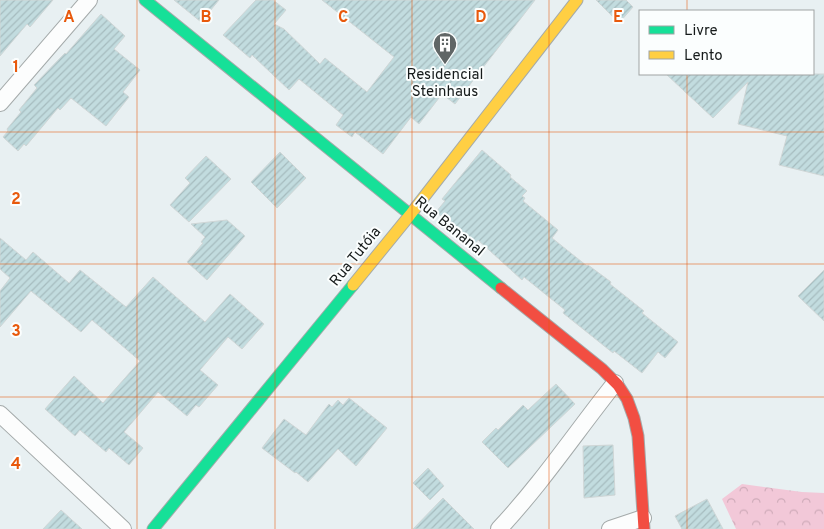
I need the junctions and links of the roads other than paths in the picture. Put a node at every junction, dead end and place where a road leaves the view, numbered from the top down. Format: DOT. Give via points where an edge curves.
graph roads {
  1 [pos="89,0"];
  2 [pos="145,0"];
  3 [pos="577,0"];
  4 [pos="0,103"];
  5 [pos="410,215"];
  6 [pos="615,383"];
  7 [pos="0,414"];
  8 [pos="644,523"];
  9 [pos="123,529"];
  10 [pos="153,529"];
  11 [pos="499,529"];
  12 [pos="610,529"];
  1 -- 4 [label="street"];
  2 -- 5 [label="street, Rua Bananal"];
  3 -- 5 [label="street, Rua Tutóia"];
  5 -- 6 [label="street, Rua Bananal" via="602,369"];
  5 -- 10 [label="street, Rua Tutóia"];
  6 -- 8 [label="street, Rua Bananal" via="627,399 638,436"];
  6 -- 11 [label="street" via="541,482"];
  7 -- 9 [label="street"];
  8 -- 12 [label="street"];
}
